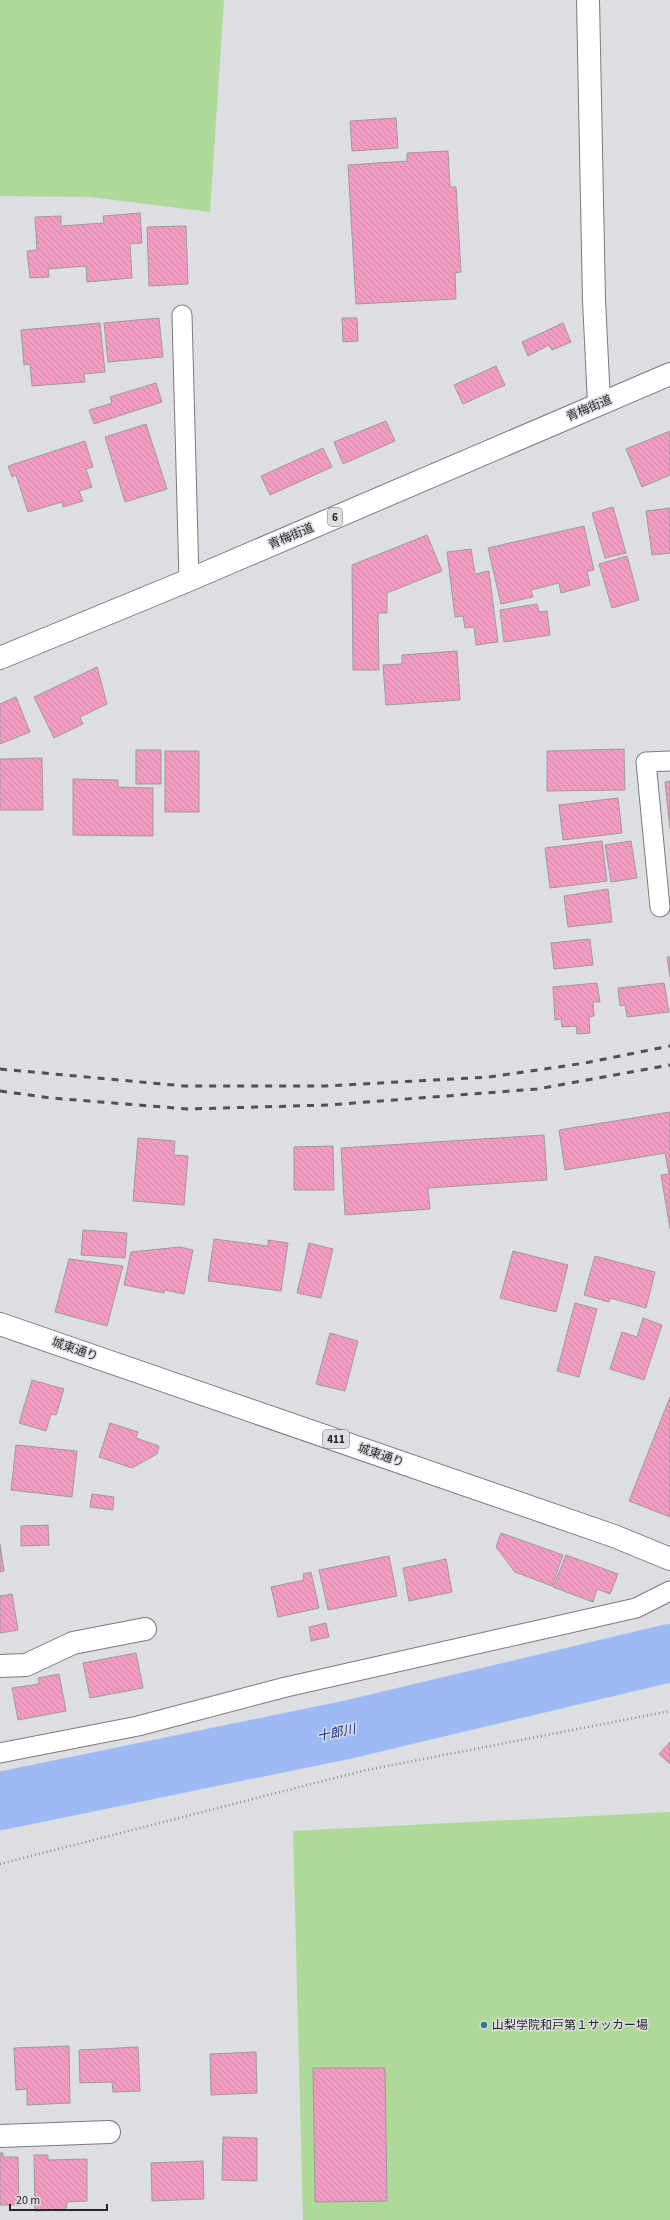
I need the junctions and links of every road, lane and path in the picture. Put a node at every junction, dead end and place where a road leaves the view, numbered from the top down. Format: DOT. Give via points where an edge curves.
graph roads {
  1 [pos="588,0"];
  2 [pos="182,315"];
  3 [pos="670,374"];
  4 [pos="599,404"];
  5 [pos="189,580"];
  6 [pos="0,658"];
  7 [pos="670,761"];
  8 [pos="660,907"];
  9 [pos="0,1324"];
  10 [pos="670,1558"];
  11 [pos="670,1591"];
  12 [pos="145,1629"];
  13 [pos="0,1666"];
  14 [pos="670,1712"];
  15 [pos="0,1753"];
  16 [pos="0,1864"];
  17 [pos="109,2132"];
  18 [pos="0,2136"];
  1 -- 4 [label="main road" via="594,300"];
  2 -- 5 [label="lane"];
  3 -- 4 [label="main road, 青梅街道 / 6"];
  4 -- 5 [label="main road, 青梅街道 / 6"];
  5 -- 6 [label="main road, 青梅街道 / 6"];
  7 -- 8 [label="lane" via="646,762"];
  9 -- 10 [label="main road, 城東通り / 411" via="599,1530"];
  11 -- 15 [label="lane" via="636,1608 286,1687 138,1726"];
  12 -- 13 [label="main road" via="73,1643 26,1665"];
  14 -- 16 [label="path" via="362,1771"];
  17 -- 18 [label="main road"];
}
